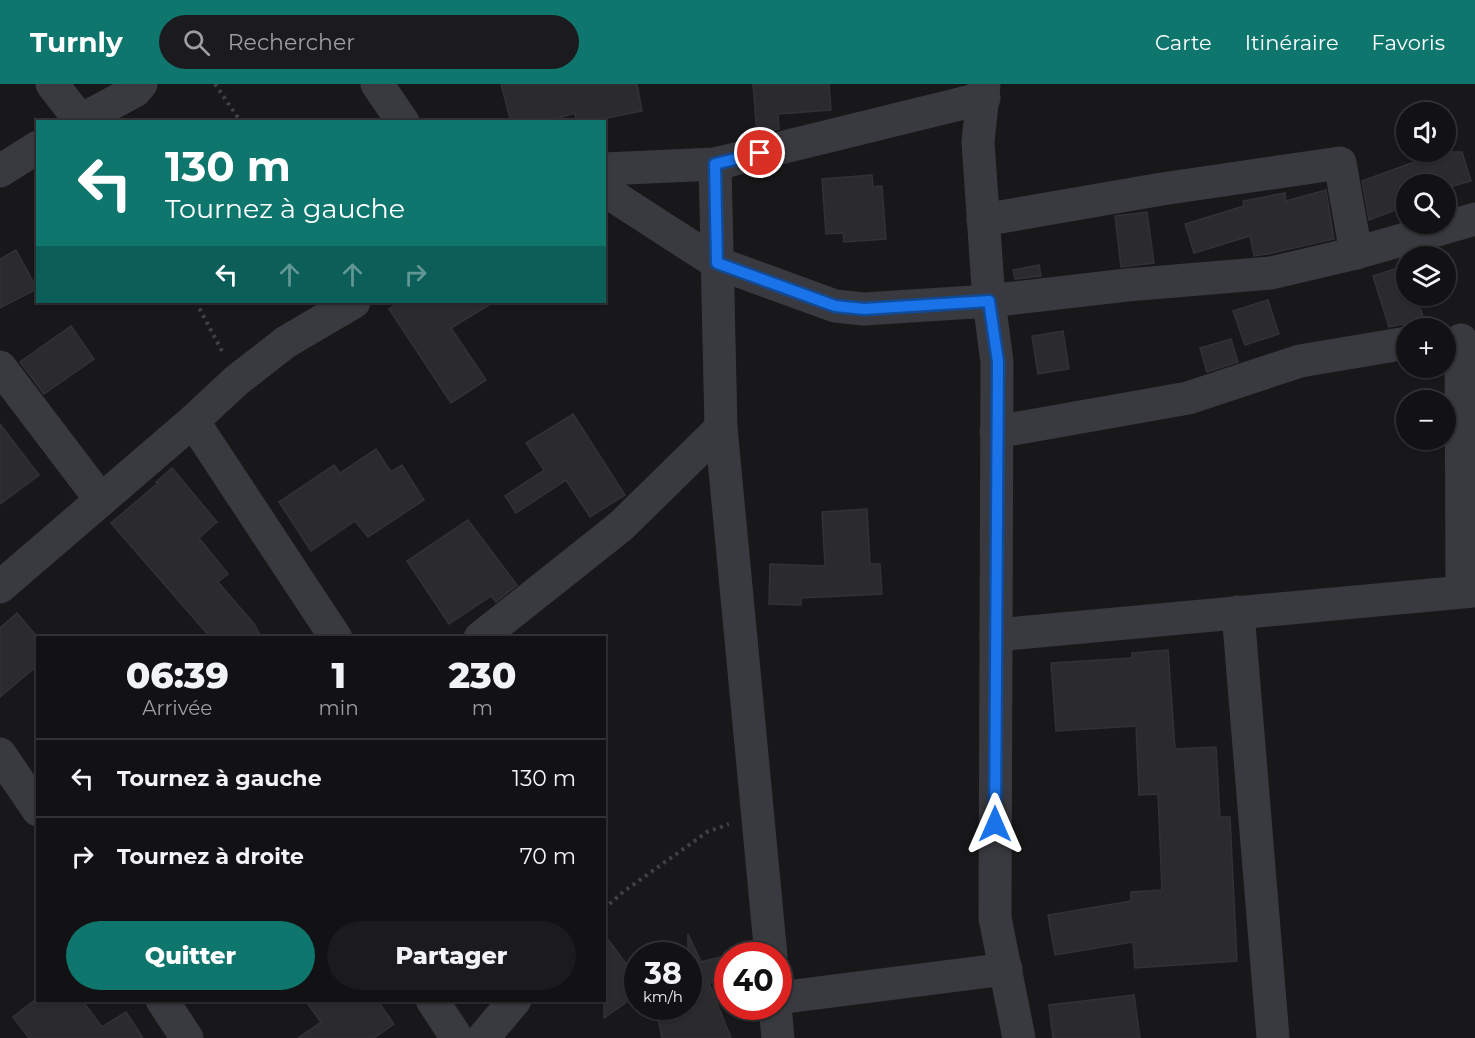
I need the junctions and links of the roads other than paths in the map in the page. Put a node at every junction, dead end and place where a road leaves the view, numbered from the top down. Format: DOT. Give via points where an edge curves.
graph roads {
  1 [pos="52,84"];
  2 [pos="141,84"];
  3 [pos="377,84"];
  4 [pos="984,91"];
  5 [pos="77,120"];
  6 [pos="80,120"];
  7 [pos="402,120"];
  8 [pos="36,148"];
  9 [pos="715,164"];
  10 [pos="606,169"];
  11 [pos="0,171"];
  12 [pos="606,191"];
  13 [pos="1475,219"];
  14 [pos="983,220"];
  15 [pos="1356,253"];
  16 [pos="717,263"];
  17 [pos="756,277"];
  18 [pos="989,301"];
  19 [pos="352,303"];
  20 [pos="718,312"];
  21 [pos="1461,340"];
  22 [pos="1396,345"];
  23 [pos="0,367"];
  24 [pos="193,421"];
  25 [pos="721,428"];
  26 [pos="996,432"];
  27 [pos="101,500"];
  28 [pos="0,587"];
  29 [pos="1468,591"];
  30 [pos="1238,612"];
  31 [pos="996,635"];
  32 [pos="335,636"];
  33 [pos="483,636"];
  34 [pos="0,754"];
  35 [pos="36,807"];
  36 [pos="770,942"];
  37 [pos="1006,969"];
  38 [pos="792,996"];
  39 [pos="163,1002"];
  40 [pos="433,1002"];
  41 [pos="512,1002"];
  42 [pos="776,1020"];
  43 [pos="187,1038"];
  44 [pos="457,1038"];
  45 [pos="483,1038"];
  46 [pos="778,1038"];
  47 [pos="1019,1038"];
  48 [pos="1273,1038"];
  1 -- 5 [label="street"];
  2 -- 6 [label="street"];
  3 -- 7 [label="street"];
  4 -- 9 [label="street"];
  4 -- 14 [label="street" via="978,142"];
  8 -- 11 [label="street"];
  9 -- 10 [label="street"];
  9 -- 16 [label="street"];
  12 -- 16 [label="street"];
  13 -- 15 [label="street"];
  14 -- 15 [label="street" via="1340,163"];
  14 -- 18 [label="street"];
  15 -- 18 [label="street" via="1271,273"];
  16 -- 17 [label="street"];
  16 -- 20 [label="street"];
  17 -- 18 [label="street" via="835,306 864,309"];
  17 -- 20 [label="street"];
  18 -- 26 [label="street" via="998,362"];
  19 -- 24 [label="street" via="286,342"];
  20 -- 25 [label="street"];
  21 -- 29 [label="street"];
  22 -- 26 [label="street" via="1300,362 1188,398"];
  23 -- 27 [label="street"];
  24 -- 27 [label="street"];
  24 -- 32 [label="street"];
  25 -- 33 [label="street" via="621,526"];
  25 -- 36 [label="street"];
  26 -- 31 [label="street"];
  27 -- 28 [label="street"];
  29 -- 30 [label="street"];
  30 -- 31 [label="street"];
  30 -- 48 [label="street"];
  31 -- 37 [label="street" via="995,918"];
  34 -- 35 [label="street"];
  37 -- 38 [label="street"];
  37 -- 47 [label="street"];
  39 -- 43 [label="street"];
  40 -- 44 [label="street"];
  41 -- 45 [label="street"];
  42 -- 46 [label="street"];
}
